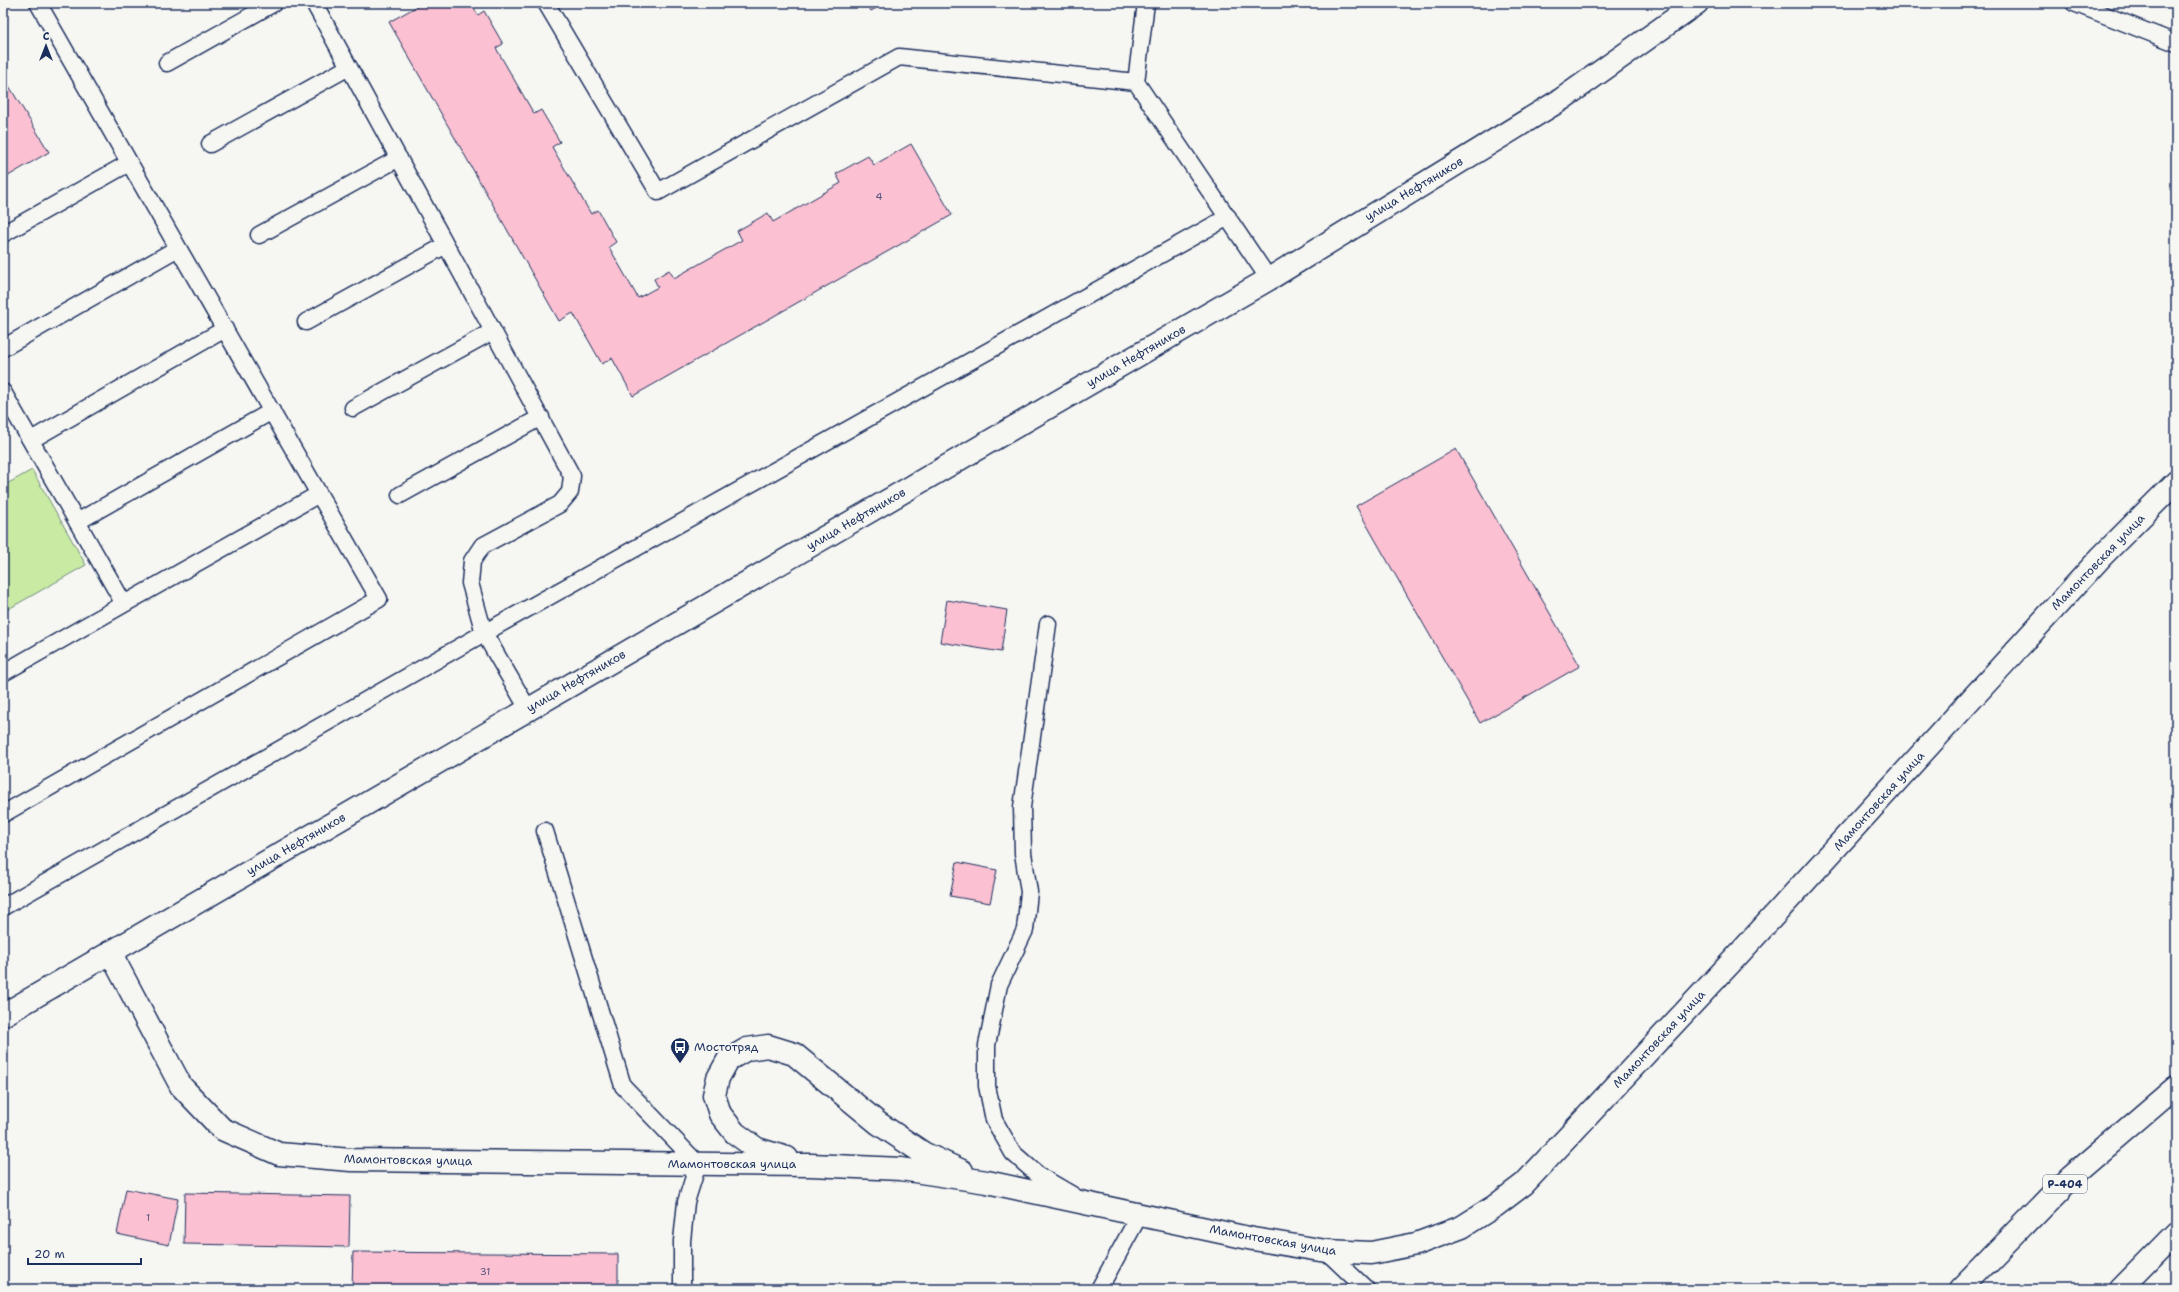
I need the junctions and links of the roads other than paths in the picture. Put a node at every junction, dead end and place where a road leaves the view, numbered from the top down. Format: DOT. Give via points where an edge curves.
graph roads {
  1 [pos="38,3"];
  2 [pos="274,3"];
  3 [pos="314,3"];
  4 [pos="546,3"];
  5 [pos="1146,3"];
  6 [pos="1697,3"];
  7 [pos="2074,3"];
  8 [pos="2176,43"];
  9 [pos="167,63"];
  10 [pos="349,67"];
  11 [pos="1136,82"];
  12 [pos="210,144"];
  13 [pos="399,158"];
  14 [pos="129,162"];
  15 [pos="1228,217"];
  16 [pos="3,234"];
  17 [pos="259,235"];
  18 [pos="446,245"];
  19 [pos="178,248"];
  20 [pos="1269,278"];
  21 [pos="306,322"];
  22 [pos="225,329"];
  23 [pos="493,331"];
  24 [pos="3,348"];
  25 [pos="3,392"];
  26 [pos="353,408"];
  27 [pos="272,411"];
  28 [pos="540,417"];
  29 [pos="31,440"];
  30 [pos="2176,482"];
  31 [pos="319,494"];
  32 [pos="400,495"];
  33 [pos="77,522"];
  34 [pos="124,604"];
  35 [pos="1048,624"];
  36 [pos="484,633"];
  37 [pos="3,673"];
  38 [pos="528,709"];
  39 [pos="3,814"];
  40 [pos="545,831"];
  41 [pos="3,907"];
  42 [pos="110,952"];
  43 [pos="3,1015"];
  44 [pos="2176,1087"];
  45 [pos="698,1164"];
  46 [pos="811,1165"];
  47 [pos="987,1182"];
  48 [pos="1084,1202"];
  49 [pos="1140,1214"];
  50 [pos="2176,1233"];
  51 [pos="1326,1251"];
  52 [pos="682,1289"];
  53 [pos="1099,1289"];
  54 [pos="1366,1289"];
  55 [pos="1962,1289"];
  56 [pos="2121,1289"];
  1 -- 14 [label="lane"];
  2 -- 9 [label="lane"];
  3 -- 10 [label="lane"];
  4 -- 11 [label="lane" via="658,192 899,56"];
  5 -- 11 [label="lane"];
  6 -- 20 [label="main road, улица Нефтяников" via="1562,99"];
  7 -- 8 [label="lane"];
  10 -- 12 [label="lane"];
  10 -- 13 [label="lane"];
  11 -- 15 [label="lane"];
  13 -- 17 [label="lane"];
  13 -- 18 [label="lane"];
  14 -- 16 [label="lane"];
  14 -- 19 [label="lane"];
  15 -- 20 [label="lane"];
  15 -- 36 [label="lane"];
  18 -- 21 [label="lane"];
  18 -- 23 [label="lane"];
  19 -- 22 [label="lane"];
  19 -- 24 [label="lane"];
  20 -- 38 [label="main road, улица Нефтяников"];
  22 -- 27 [label="lane"];
  22 -- 29 [label="lane"];
  23 -- 26 [label="lane"];
  23 -- 28 [label="lane"];
  25 -- 29 [label="lane"];
  27 -- 31 [label="lane"];
  27 -- 33 [label="lane"];
  28 -- 32 [label="lane"];
  28 -- 36 [label="lane" via="572,476 570,492 560,504 482,546 472,561 470,583"];
  29 -- 33 [label="lane"];
  30 -- 51 [label="main road, Мамонтовская улица" via="2102,556 1738,955 1524,1184 1462,1227 1416,1244 1371,1253"];
  31 -- 34 [label="lane"];
  31 -- 39 [label="lane" via="379,599"];
  33 -- 34 [label="lane"];
  34 -- 37 [label="lane"];
  35 -- 48 [label="lane" via="1022,807 1023,853 1029,892 1025,930 999,985 987,1045 987,1086 994,1120 1013,1153 1038,1176"];
  36 -- 38 [label="lane"];
  36 -- 41 [label="lane"];
  38 -- 42 [label="main road, улица Нефтяников"];
  40 -- 45 [label="lane" via="623,1086"];
  42 -- 43 [label="main road, улица Нефтяников"];
  42 -- 45 [label="main road, Мамонтовская улица" via="181,1086 222,1129 279,1154 352,1160"];
  44 -- 55 [label="main road, Р-404" via="2071,1177"];
  45 -- 46 [label="main road, Мамонтовская улица"];
  45 -- 52 [label="lane" via="686,1202 682,1241"];
  46 -- 47 [label="main road, Мамонтовская улица" via="901,1169"];
  46 -- 47 [label="main road, Мамонтовская улица" via="757,1148 730,1127 720,1114 714,1095 718,1078 728,1060 747,1049 768,1046 794,1054 878,1123 922,1153"];
  47 -- 48 [label="main road, Мамонтовская улица"];
  48 -- 49 [label="main road, Мамонтовская улица"];
  49 -- 51 [label="main road, Мамонтовская улица" via="1252,1240"];
  49 -- 53 [label="lane"];
  50 -- 56 [label="main road"];
  51 -- 54 [label="lane"];
}
